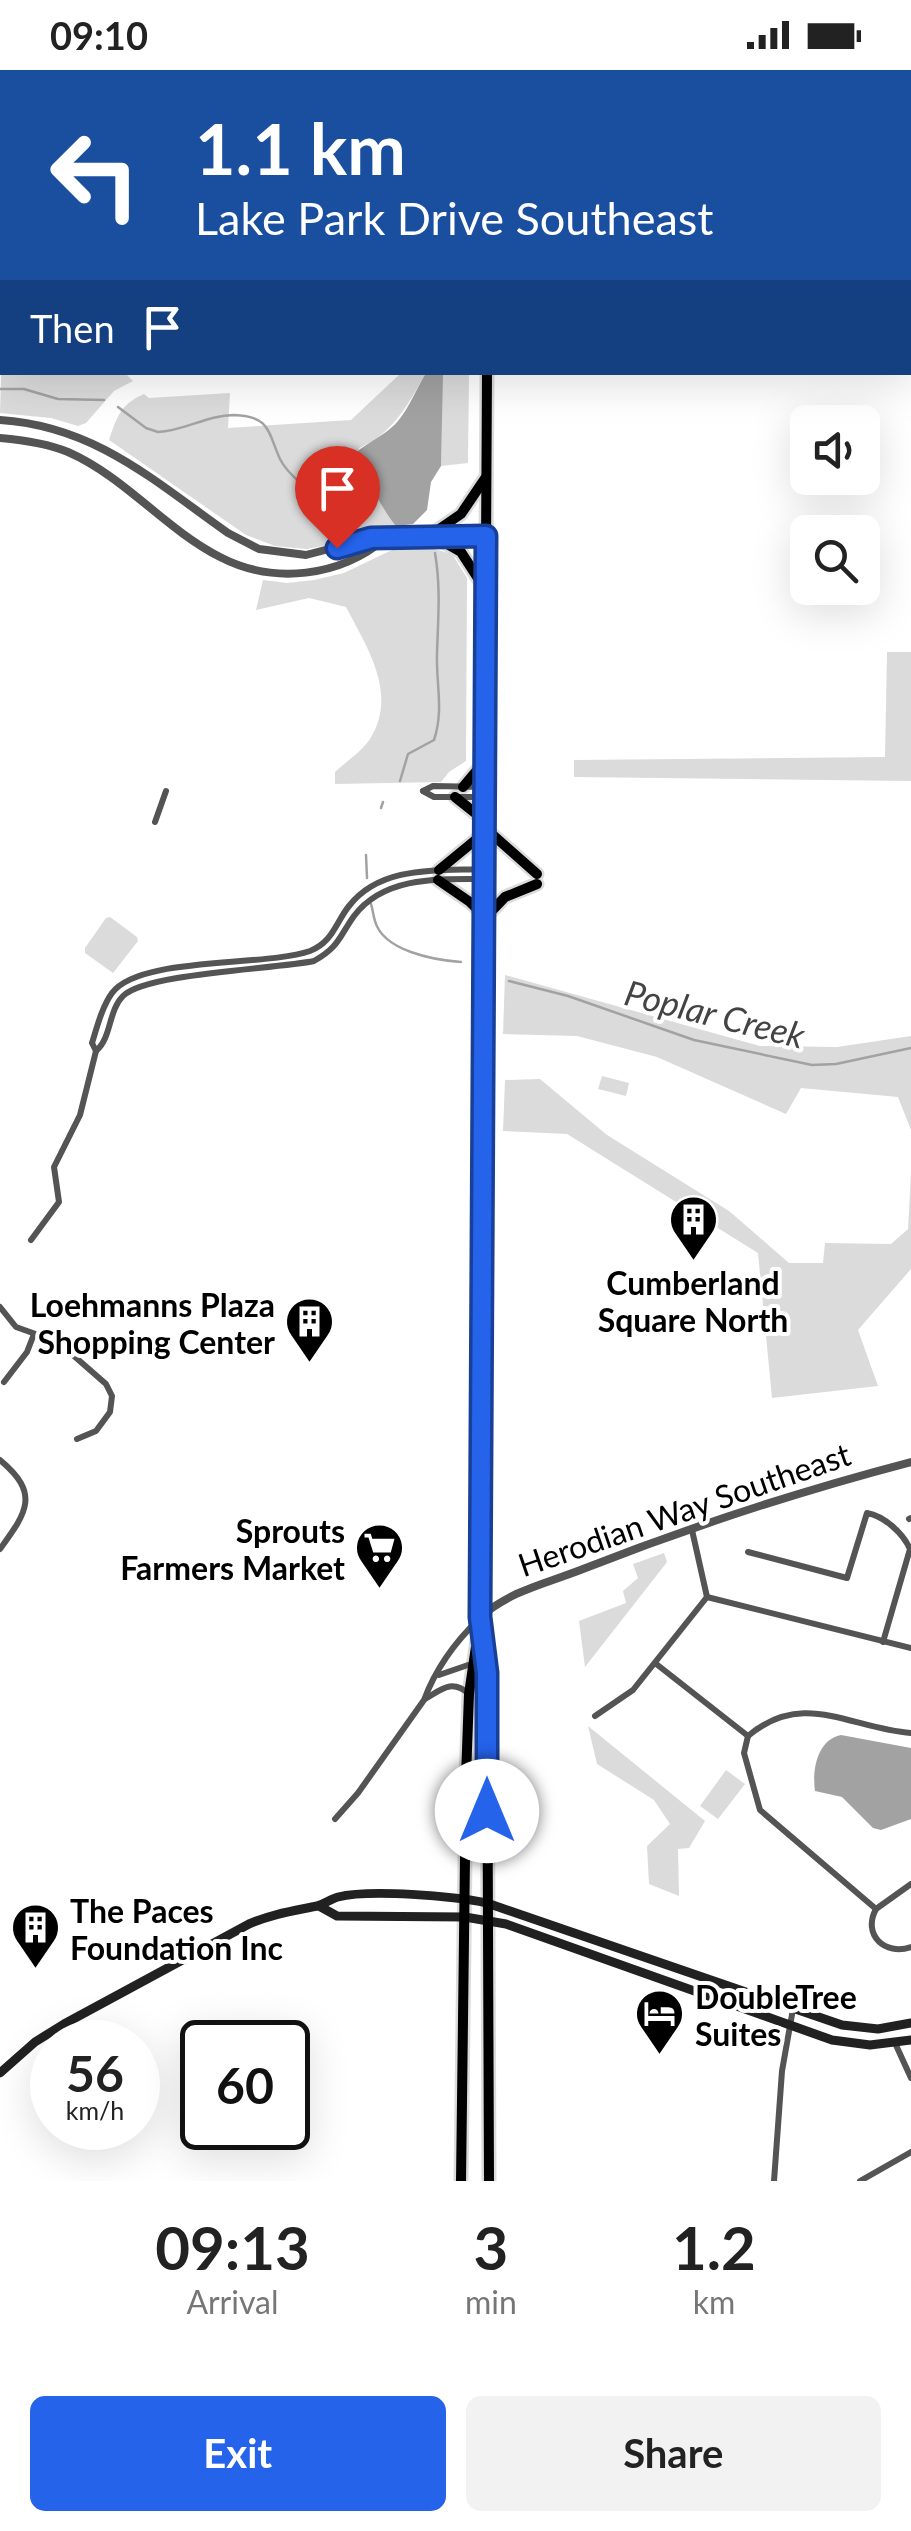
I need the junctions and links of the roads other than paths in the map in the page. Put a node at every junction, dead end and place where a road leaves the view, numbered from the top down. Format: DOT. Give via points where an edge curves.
graph roads {
  1 [pos="487,375"];
  2 [pos="0,420"];
  3 [pos="0,438"];
  4 [pos="486,476"];
  5 [pos="431,536"];
  6 [pos="486,536"];
  7 [pos="386,538"];
  8 [pos="486,592"];
  9 [pos="485,761"];
  10 [pos="463,787"];
  11 [pos="166,791"];
  12 [pos="484,792"];
  13 [pos="455,797"];
  14 [pos="156,822"];
  15 [pos="484,827"];
  16 [pos="484,874"];
  17 [pos="439,876"];
  18 [pos="484,918"];
  19 [pos="30,1240"];
  20 [pos="0,1306"];
  21 [pos="34,1334"];
  22 [pos="4,1382"];
  23 [pos="77,1439"];
  24 [pos="0,1460"];
  25 [pos="911,1462"];
  26 [pos="692,1530"];
  27 [pos="0,1549"];
  28 [pos="748,1552"];
  29 [pos="708,1596"];
  30 [pos="480,1617"];
  31 [pos="883,1642"];
  32 [pos="911,1648"];
  33 [pos="656,1664"];
  34 [pos="473,1666"];
  35 [pos="487,1673"];
  36 [pos="434,1678"];
  37 [pos="469,1694"];
  38 [pos="424,1700"];
  39 [pos="595,1716"];
  40 [pos="911,1734"];
  41 [pos="748,1736"];
  42 [pos="334,1820"];
  43 [pos="911,1884"];
  44 [pos="464,1898"];
  45 [pos="487,1902"];
  46 [pos="319,1906"];
  47 [pos="876,1909"];
  48 [pos="465,1917"];
  49 [pos="487,1920"];
  50 [pos="911,1948"];
  51 [pos="793,2009"];
  52 [pos="911,2023"];
  53 [pos="788,2026"];
  54 [pos="911,2040"];
  55 [pos="895,2044"];
  56 [pos="0,2073"];
  57 [pos="911,2078"];
  58 [pos="911,2152"];
  59 [pos="461,2181"];
  60 [pos="489,2181"];
  61 [pos="774,2181"];
  62 [pos="860,2181"];
  1 -- 4 [label="main road"];
  2 -- 7 [label="street" via="56,428 102,446 258,549 306,555"];
  3 -- 7 [label="street" via="70,453 218,556 258,570 328,570"];
  4 -- 5 [label="main road" via="461,514"];
  4 -- 6 [label="main road"];
  5 -- 6 [label="street"];
  5 -- 7 [label="street"];
  5 -- 8 [label="main road" via="465,556"];
  6 -- 8 [label="main road"];
  8 -- 9 [label="main road"];
  9 -- 10 [label="main road"];
  9 -- 12 [label="main road"];
  10 -- 12 [label="street"];
  10 -- 13 [label="street" via="423,792"];
  11 -- 14 [label="street"];
  12 -- 13 [label="street"];
  12 -- 15 [label="main road"];
  13 -- 15 [label="main road"];
  15 -- 16 [label="main road"];
  15 -- 17 [label="main road"];
  15 -- 18 [label="main road" via="537,879"];
  16 -- 17 [label="street"];
  16 -- 18 [label="main road"];
  17 -- 18 [label="main road"];
  17 -- 19 [label="street" via="400,874 374,884 310,951 169,969 127,980 112,993 92,1043 96,1051 80,1115 54,1167 58,1202"];
  18 -- 30 [label="main road"];
  20 -- 21 [label="street" via="16,1326"];
  21 -- 22 [label="street"];
  21 -- 23 [label="street" via="67,1349 112,1396 100,1427"];
  24 -- 27 [label="street" via="22,1481 26,1506"];
  25 -- 26 [label="street, Herodian Way Southeast"];
  26 -- 29 [label="street"];
  26 -- 30 [label="street, Herodian Way Southeast" via="512,1593"];
  28 -- 31 [label="street" via="846,1578 866,1512 875,1514 910,1549"];
  29 -- 31 [label="street"];
  29 -- 33 [label="street"];
  30 -- 34 [label="main road"];
  30 -- 35 [label="main road"];
  30 -- 36 [label="street"];
  31 -- 32 [label="street"];
  33 -- 39 [label="street" via="626,1697"];
  33 -- 41 [label="street"];
  34 -- 35 [label="street"];
  34 -- 36 [label="street"];
  34 -- 37 [label="main road"];
  35 -- 45 [label="main road"];
  36 -- 38 [label="street"];
  37 -- 38 [label="street" via="450,1685"];
  37 -- 44 [label="main road"];
  38 -- 42 [label="street"];
  40 -- 41 [label="street" via="802,1712 770,1719"];
  41 -- 47 [label="street" via="744,1753 760,1810"];
  43 -- 47 [label="street"];
  44 -- 45 [label="main road"];
  44 -- 46 [label="main road" via="338,1897"];
  44 -- 48 [label="main road"];
  45 -- 49 [label="main road"];
  45 -- 51 [label="main road"];
  46 -- 48 [label="main road" via="337,1916"];
  46 -- 56 [label="main road" via="249,1924 64,2024"];
  47 -- 50 [label="street" via="873,1927 883,1947"];
  48 -- 49 [label="main road"];
  48 -- 59 [label="main road"];
  49 -- 53 [label="main road"];
  49 -- 60 [label="main road"];
  51 -- 52 [label="main road" via="857,2028"];
  51 -- 53 [label="street"];
  53 -- 55 [label="main road" via="850,2044"];
  53 -- 61 [label="street"];
  54 -- 55 [label="main road"];
  55 -- 57 [label="street"];
  58 -- 62 [label="street"];
}
